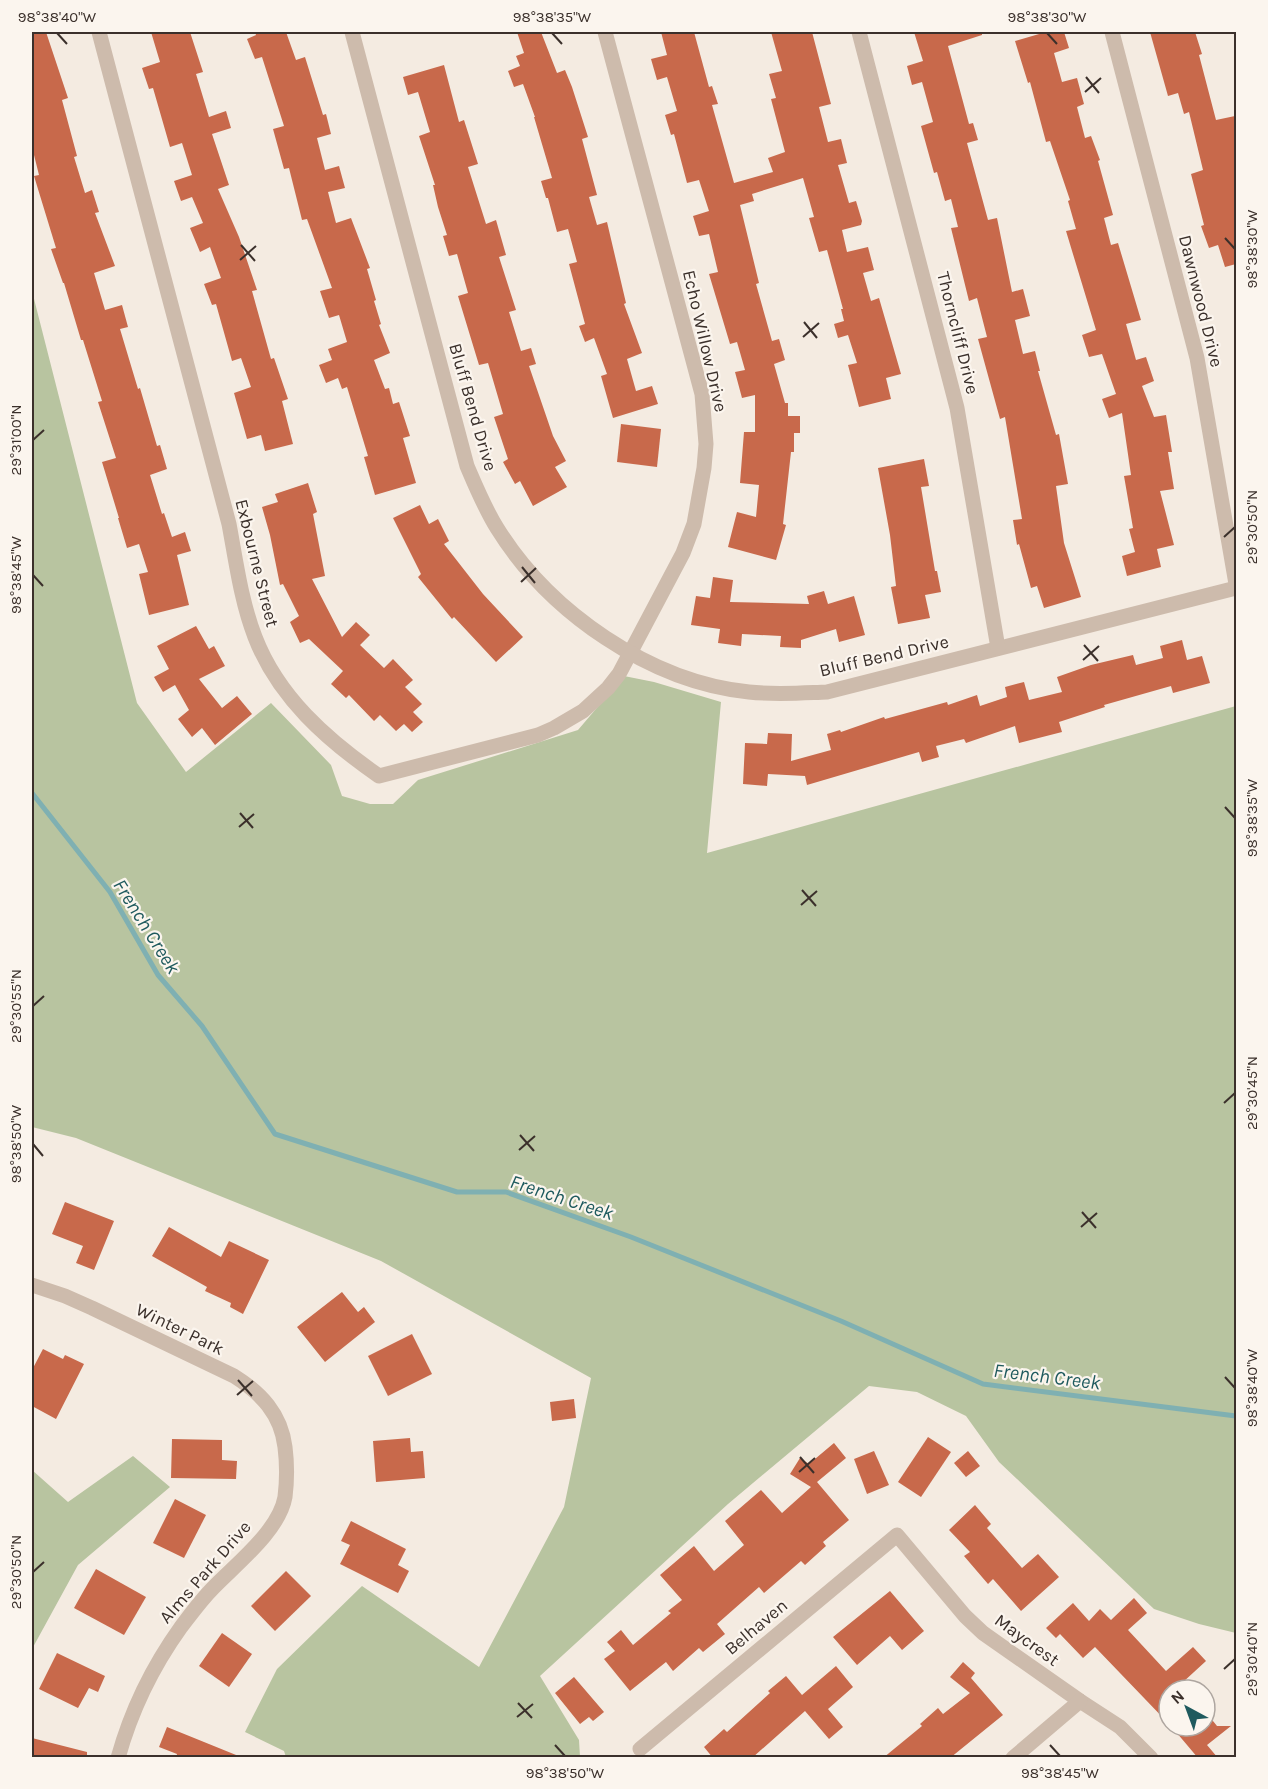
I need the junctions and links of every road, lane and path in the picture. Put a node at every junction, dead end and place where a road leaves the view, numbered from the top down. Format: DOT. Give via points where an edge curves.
graph roads {
  1 [pos="99,32"];
  2 [pos="352,32"];
  3 [pos="605,32"];
  4 [pos="859,32"];
  5 [pos="1112,32"];
  6 [pos="1236,586"];
  7 [pos="998,648"];
  8 [pos="631,652"];
  9 [pos="32,1285"];
  10 [pos="284,1440"];
  11 [pos="897,1535"];
  12 [pos="1080,1701"];
  13 [pos="640,1749"];
  14 [pos="118,1758"];
  15 [pos="1013,1758"];
  16 [pos="1150,1758"];
  1 -- 8 [label="street, Exbourne Street" via="229,524 254,637 300,711 348,755 379,776 554,728 597,700"];
  2 -- 8 [label="street, Bluff Bend Drive" via="467,466 481,498 497,528 537,580 565,608"];
  3 -- 8 [label="street, Echo Willow Drive" via="702,394 705,419 704,468 694,524"];
  4 -- 7 [label="street, Thorncliff Drive" via="957,408"];
  5 -- 6 [label="street, Dawnwood Drive" via="1197,358"];
  6 -- 7 [label="street, Bluff Bend Drive"];
  7 -- 8 [label="street, Bluff Bend Drive" via="827,692 782,694 715,687 683,677"];
  9 -- 10 [label="street, Winter Park" via="92,1308 234,1376 270,1406"];
  10 -- 14 [label="street, Alms Park Drive" via="285,1498 277,1516 252,1551 212,1589 181,1627 148,1681"];
  11 -- 12 [label="street, Maycrest" via="983,1633"];
  11 -- 13 [label="street, Belhaven"];
  12 -- 15 [label="street"];
  12 -- 16 [label="street, Maycrest" via="1120,1727"];
}
